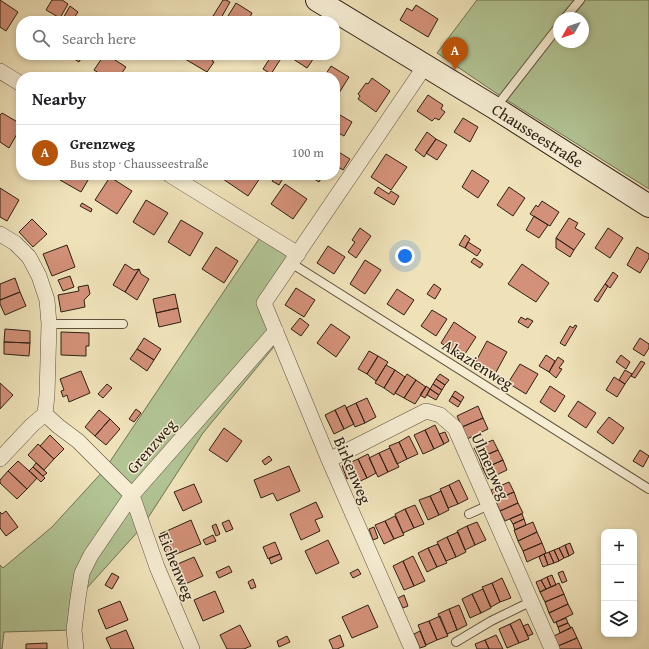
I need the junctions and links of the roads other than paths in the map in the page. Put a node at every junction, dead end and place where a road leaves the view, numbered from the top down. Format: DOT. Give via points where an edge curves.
graph roads {
  1 [pos="580,0"];
  2 [pos="327,2"];
  3 [pos="571,12"];
  4 [pos="553,34"];
  5 [pos="425,66"];
  6 [pos="0,71"];
  7 [pos="16,81"];
  8 [pos="495,108"];
  9 [pos="177,180"];
  10 [pos="649,206"];
  11 [pos="0,234"];
  12 [pos="295,259"];
  13 [pos="49,324"];
  14 [pos="123,324"];
  15 [pos="276,331"];
  16 [pos="44,414"];
  17 [pos="0,459"];
  18 [pos="329,460"];
  19 [pos="649,489"];
  20 [pos="132,495"];
  21 [pos="489,505"];
  22 [pos="469,514"];
  23 [pos="532,601"];
  24 [pos="456,642"];
  25 [pos="76,649"];
  26 [pos="192,649"];
  27 [pos="412,649"];
  28 [pos="552,649"];
  1 -- 3 [label="lane"];
  2 -- 5 [label="main road, Chausseestraße"];
  4 -- 8 [label="lane"];
  5 -- 8 [label="main road, Chausseestraße"];
  5 -- 12 [label="street"];
  6 -- 7 [label="street"];
  8 -- 10 [label="main road, Chausseestraße"];
  9 -- 12 [label="street"];
  11 -- 13 [label="street" via="15,243 29,257 47,300"];
  12 -- 15 [label="street, Birkenweg" via="264,303"];
  12 -- 19 [label="lane, Akazienweg"];
  13 -- 14 [label="lane"];
  13 -- 16 [label="street"];
  15 -- 18 [label="street, Birkenweg"];
  15 -- 20 [label="street, Grenzweg"];
  16 -- 17 [label="street"];
  16 -- 20 [label="street" via="78,441"];
  18 -- 21 [label="street, Ulmenweg" via="426,411 440,416 455,428"];
  18 -- 27 [label="street, Birkenweg"];
  20 -- 25 [label="street, Grenzweg" via="90,555 82,573 74,630"];
  20 -- 26 [label="street, Eichenweg" via="156,567"];
  21 -- 22 [label="lane"];
  21 -- 23 [label="street, Ulmenweg"];
  23 -- 24 [label="lane"];
  23 -- 28 [label="street, Ulmenweg"];
}
